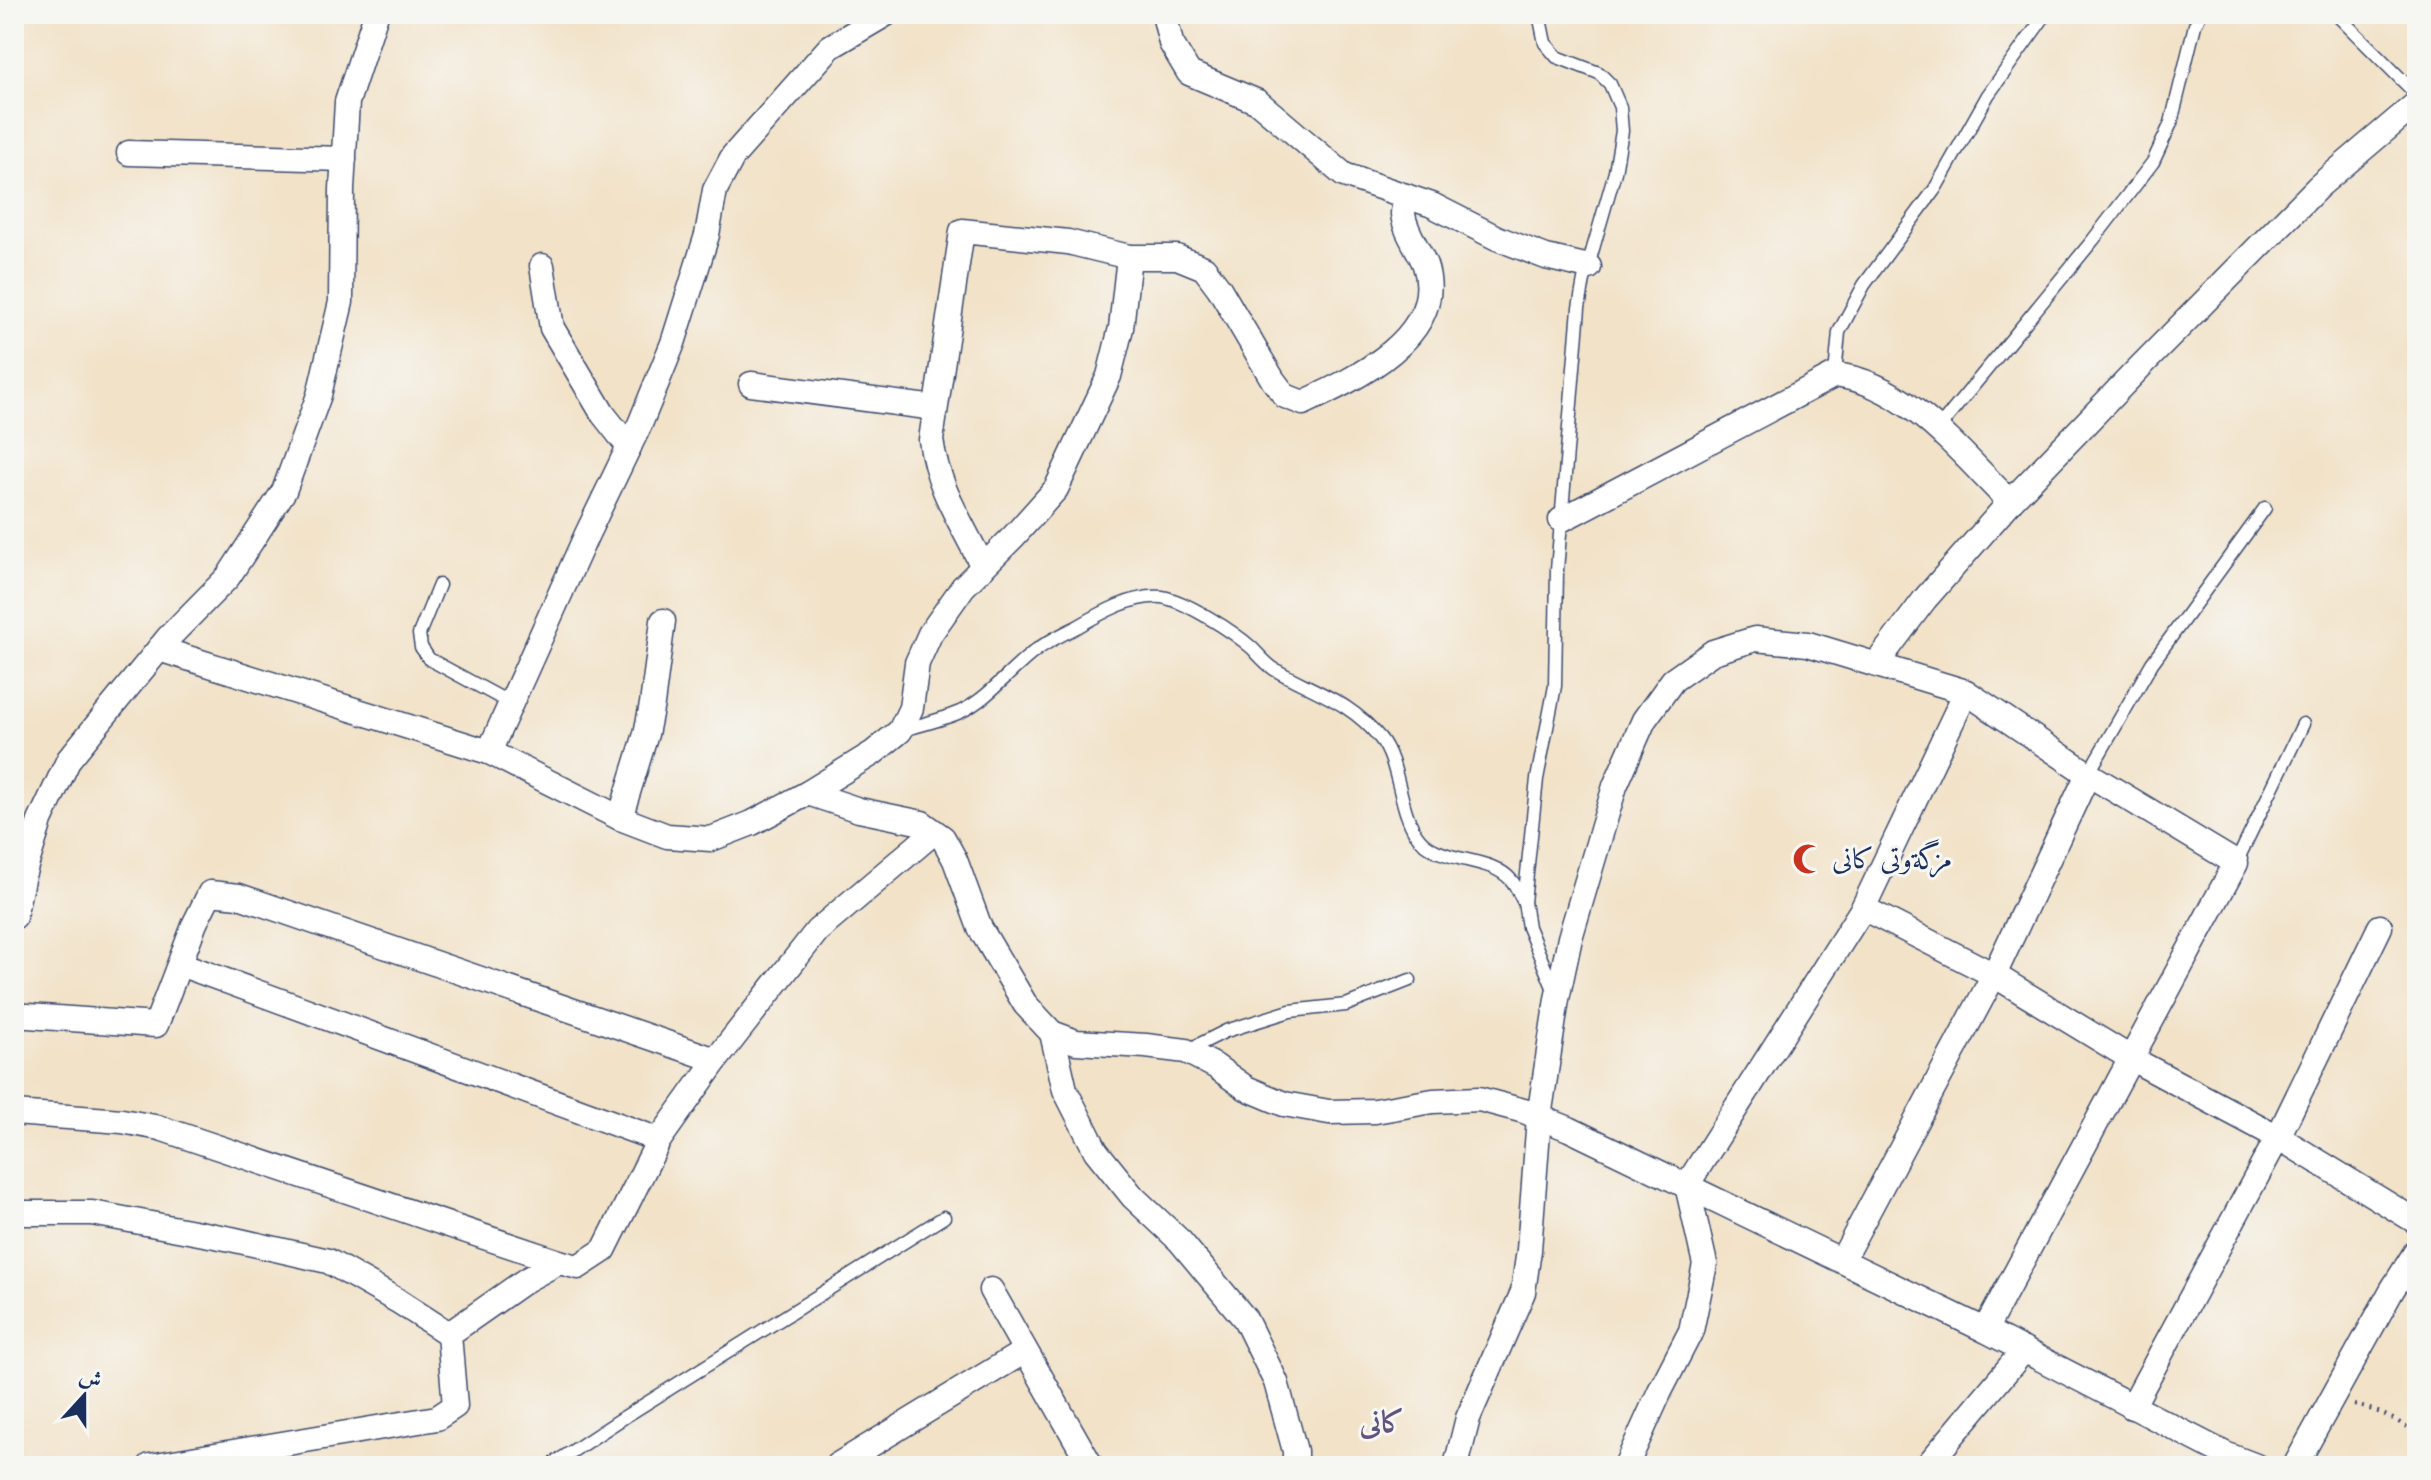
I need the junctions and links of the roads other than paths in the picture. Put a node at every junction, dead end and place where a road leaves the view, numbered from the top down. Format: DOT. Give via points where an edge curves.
graph roads {
  1 [pos="376,14"];
  2 [pos="886,14"];
  3 [pos="1164,14"];
  4 [pos="1539,14"];
  5 [pos="2046,14"];
  6 [pos="2200,14"];
  7 [pos="2336,14"];
  8 [pos="2417,95"];
  9 [pos="2417,103"];
  10 [pos="129,153"];
  11 [pos="344,159"];
  12 [pos="1406,196"];
  13 [pos="1129,257"];
  14 [pos="542,266"];
  15 [pos="1589,267"];
  16 [pos="1835,375"];
  17 [pos="751,384"];
  18 [pos="935,408"];
  19 [pos="1937,430"];
  20 [pos="629,447"];
  21 [pos="2010,502"];
  22 [pos="2265,508"];
  23 [pos="1561,520"];
  24 [pos="983,567"];
  25 [pos="439,585"];
  26 [pos="663,621"];
  27 [pos="159,649"];
  28 [pos="1877,663"];
  29 [pos="1966,692"];
  30 [pos="510,703"];
  31 [pos="2303,724"];
  32 [pos="900,731"];
  33 [pos="489,752"];
  34 [pos="2088,774"];
  35 [pos="808,793"];
  36 [pos="620,818"];
  37 [pos="934,832"];
  38 [pos="2236,863"];
  39 [pos="1524,902"];
  40 [pos="1863,908"];
  41 [pos="14,917"];
  42 [pos="2380,927"];
  43 [pos="180,964"];
  44 [pos="1994,975"];
  45 [pos="1410,980"];
  46 [pos="1557,999"];
  47 [pos="14,1015"];
  48 [pos="1052,1033"];
  49 [pos="1186,1051"];
  50 [pos="2132,1059"];
  51 [pos="716,1060"];
  52 [pos="14,1113"];
  53 [pos="1539,1117"];
  54 [pos="2278,1137"];
  55 [pos="659,1140"];
  56 [pos="1687,1185"];
  57 [pos="14,1213"];
  58 [pos="944,1217"];
  59 [pos="2417,1222"];
  60 [pos="2417,1250"];
  61 [pos="1842,1260"];
  62 [pos="559,1262"];
  63 [pos="991,1290"];
  64 [pos="1985,1330"];
  65 [pos="449,1334"];
  66 [pos="2024,1350"];
  67 [pos="1025,1351"];
  68 [pos="2132,1407"];
  69 [pos="2220,1460"];
  70 [pos="161,1465"];
  71 [pos="550,1466"];
  72 [pos="836,1466"];
  73 [pos="1091,1466"];
  74 [pos="1295,1466"];
  75 [pos="1456,1466"];
  76 [pos="1626,1466"];
  77 [pos="1927,1466"];
  78 [pos="2256,1466"];
  79 [pos="2295,1466"];
  1 -- 11 [label="street" via="347,102"];
  2 -- 20 [label="street" via="830,47 733,156 715,190 707,235 673,343"];
  3 -- 12 [label="street" via="1171,43 1189,73 1258,102 1344,175"];
  4 -- 15 [label="lane" via="1545,43 1557,57 1599,73 1620,107 1615,172"];
  5 -- 16 [label="lane" via="1988,95 1935,189 1864,285 1839,332"];
  6 -- 19 [label="lane" via="2171,123 2153,162"];
  7 -- 8 [label="lane"];
  9 -- 21 [label="street" via="2319,186"];
  10 -- 11 [label="street"];
  11 -- 27 [label="street" via="341,302 319,395 284,491 228,577"];
  12 -- 13 [label="street" via="1403,213 1426,267 1430,295 1424,314 1403,344 1341,386 1303,403 1285,396 1273,380 1204,268 1177,257"];
  12 -- 15 [label="street" via="1497,238"];
  13 -- 18 [label="street" via="1068,242 962,231"];
  13 -- 24 [label="street" via="1109,376 1056,489"];
  14 -- 20 [label="street" via="552,328"];
  15 -- 23 [label="lane" via="1579,308"];
  16 -- 19 [label="street" via="1912,406"];
  16 -- 23 [label="street"];
  17 -- 18 [label="street"];
  18 -- 24 [label="street" via="935,465"];
  19 -- 21 [label="street"];
  20 -- 30 [label="street"];
  21 -- 28 [label="street"];
  22 -- 34 [label="lane" via="2152,663"];
  23 -- 39 [label="lane" via="1555,686 1537,779"];
  24 -- 32 [label="street" via="930,634"];
  25 -- 30 [label="lane" via="419,634 421,647 429,659"];
  26 -- 36 [label="street" via="646,734"];
  27 -- 33 [label="street"];
  27 -- 41 [label="street" via="69,759 40,821"];
  28 -- 29 [label="street"];
  28 -- 46 [label="street" via="1808,644 1755,639 1713,652 1673,680 1644,720 1615,786"];
  29 -- 34 [label="street"];
  29 -- 40 [label="street"];
  30 -- 33 [label="street"];
  31 -- 38 [label="lane"];
  32 -- 35 [label="street"];
  32 -- 39 [label="lane" via="962,711 1037,650 1080,625 1139,599 1163,597 1219,624 1270,667 1351,709 1381,739 1418,838 1500,873 1511,880"];
  33 -- 36 [label="street"];
  34 -- 38 [label="street"];
  34 -- 44 [label="street"];
  35 -- 36 [label="street" via="711,839 667,836"];
  35 -- 37 [label="street" via="922,823"];
  37 -- 48 [label="street" via="955,860 980,928 1017,992"];
  37 -- 51 [label="street" via="817,931"];
  38 -- 50 [label="street"];
  39 -- 46 [label="lane" via="1528,927"];
  40 -- 44 [label="street"];
  40 -- 56 [label="street"];
  42 -- 54 [label="street"];
  43 -- 47 [label="street" via="156,1025"];
  43 -- 51 [label="street" via="210,893 239,896"];
  43 -- 55 [label="street"];
  44 -- 50 [label="street"];
  44 -- 61 [label="street"];
  45 -- 49 [label="lane" via="1346,1005 1290,1011 1226,1031"];
  46 -- 53 [label="street"];
  48 -- 49 [label="street" via="1076,1042"];
  48 -- 74 [label="street" via="1065,1090 1096,1151 1245,1319 1276,1382"];
  49 -- 53 [label="street" via="1246,1088 1284,1104 1329,1112 1375,1111 1479,1099"];
  50 -- 54 [label="street"];
  50 -- 64 [label="street"];
  51 -- 55 [label="street"];
  52 -- 62 [label="street" via="160,1128"];
  53 -- 56 [label="street"];
  53 -- 75 [label="street" via="1523,1292 1468,1418"];
  54 -- 59 [label="street"];
  54 -- 68 [label="street"];
  55 -- 62 [label="street" via="604,1250 578,1267"];
  56 -- 61 [label="street"];
  56 -- 76 [label="street" via="1705,1264 1691,1331"];
  57 -- 65 [label="street" via="92,1213 328,1261"];
  58 -- 71 [label="lane"];
  60 -- 79 [label="street"];
  61 -- 64 [label="street"];
  62 -- 65 [label="street"];
  63 -- 67 [label="street"];
  64 -- 66 [label="street"];
  65 -- 70 [label="street" via="455,1406 437,1418"];
  66 -- 68 [label="street"];
  66 -- 77 [label="street"];
  67 -- 72 [label="street"];
  67 -- 73 [label="street"];
  68 -- 69 [label="street"];
  69 -- 78 [label="street"];
}
